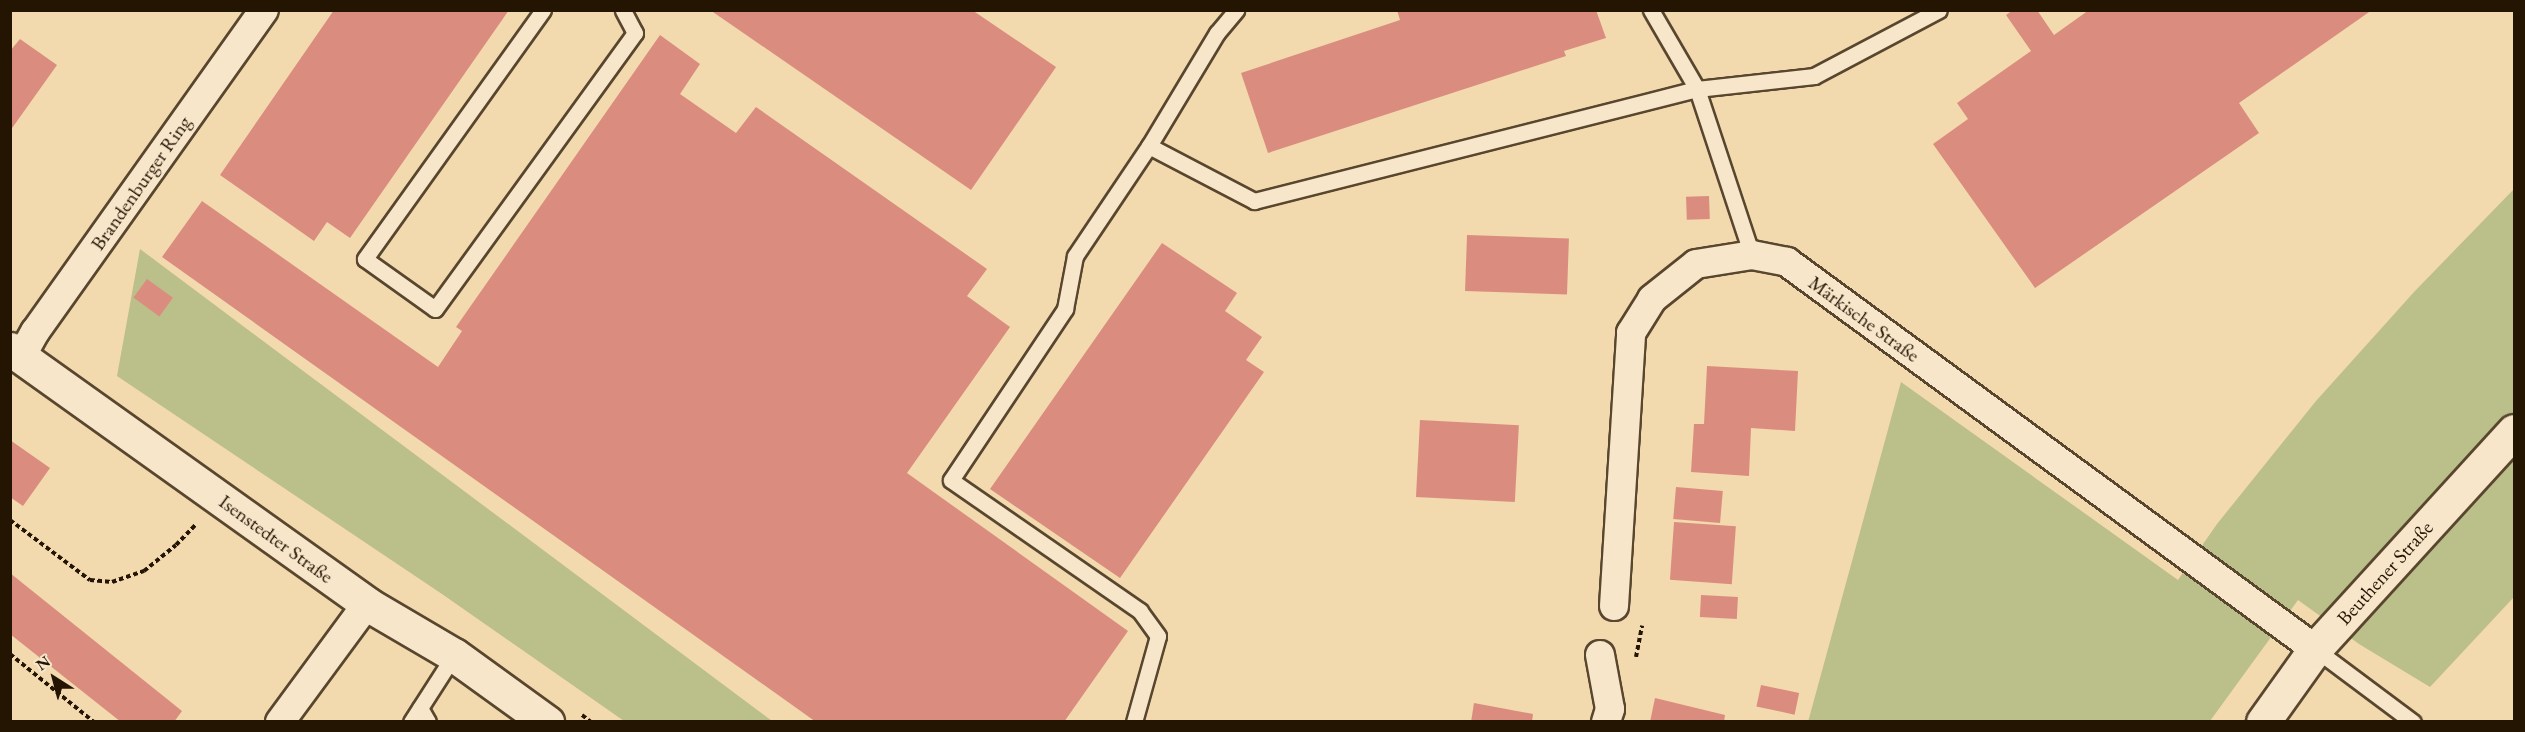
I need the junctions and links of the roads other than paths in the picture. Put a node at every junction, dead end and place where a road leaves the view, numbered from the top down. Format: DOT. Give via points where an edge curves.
graph roads {
  1 [pos="264,10"];
  2 [pos="543,10"];
  3 [pos="623,10"];
  4 [pos="1236,10"];
  5 [pos="1651,10"];
  6 [pos="1940,10"];
  7 [pos="1697,89"];
  8 [pos="1149,146"];
  9 [pos="1752,255"];
  10 [pos="16,353"];
  11 [pos="2514,431"];
  12 [pos="367,604"];
  13 [pos="1614,606"];
  14 [pos="2315,649"];
  15 [pos="454,655"];
  16 [pos="1600,655"];
  17 [pos="420,708"];
  18 [pos="280,722"];
  19 [pos="411,722"];
  20 [pos="428,722"];
  21 [pos="547,722"];
  22 [pos="1134,722"];
  23 [pos="1606,722"];
  24 [pos="2263,722"];
  25 [pos="2413,722"];
  1 -- 10 [label="street, Brandenburger Ring" via="35,332"];
  2 -- 3 [label="lane" via="365,259 435,309 635,33"];
  4 -- 8 [label="lane" via="1217,33"];
  5 -- 7 [label="lane"];
  6 -- 7 [label="lane" via="1814,76"];
  7 -- 8 [label="lane" via="1254,201"];
  7 -- 9 [label="lane"];
  8 -- 22 [label="lane" via="1075,256 1065,309 951,480 1140,611 1158,636"];
  9 -- 13 [label="street, Märkische Straße" via="1696,264 1652,299 1632,333"];
  9 -- 14 [label="street, Märkische Straße" via="1787,262"];
  10 -- 12 [label="street, Isenstedter Straße"];
  11 -- 14 [label="street, Beuthener Straße"];
  12 -- 15 [label="street, Isenstedter Straße"];
  12 -- 18 [label="street"];
  14 -- 24 [label="street, Beuthener Straße"];
  14 -- 25 [label="lane"];
  15 -- 17 [label="lane"];
  15 -- 21 [label="street, Isenstedter Straße"];
  16 -- 23 [label="street" via="1610,710"];
  17 -- 19 [label="lane"];
  17 -- 20 [label="lane"];
}
